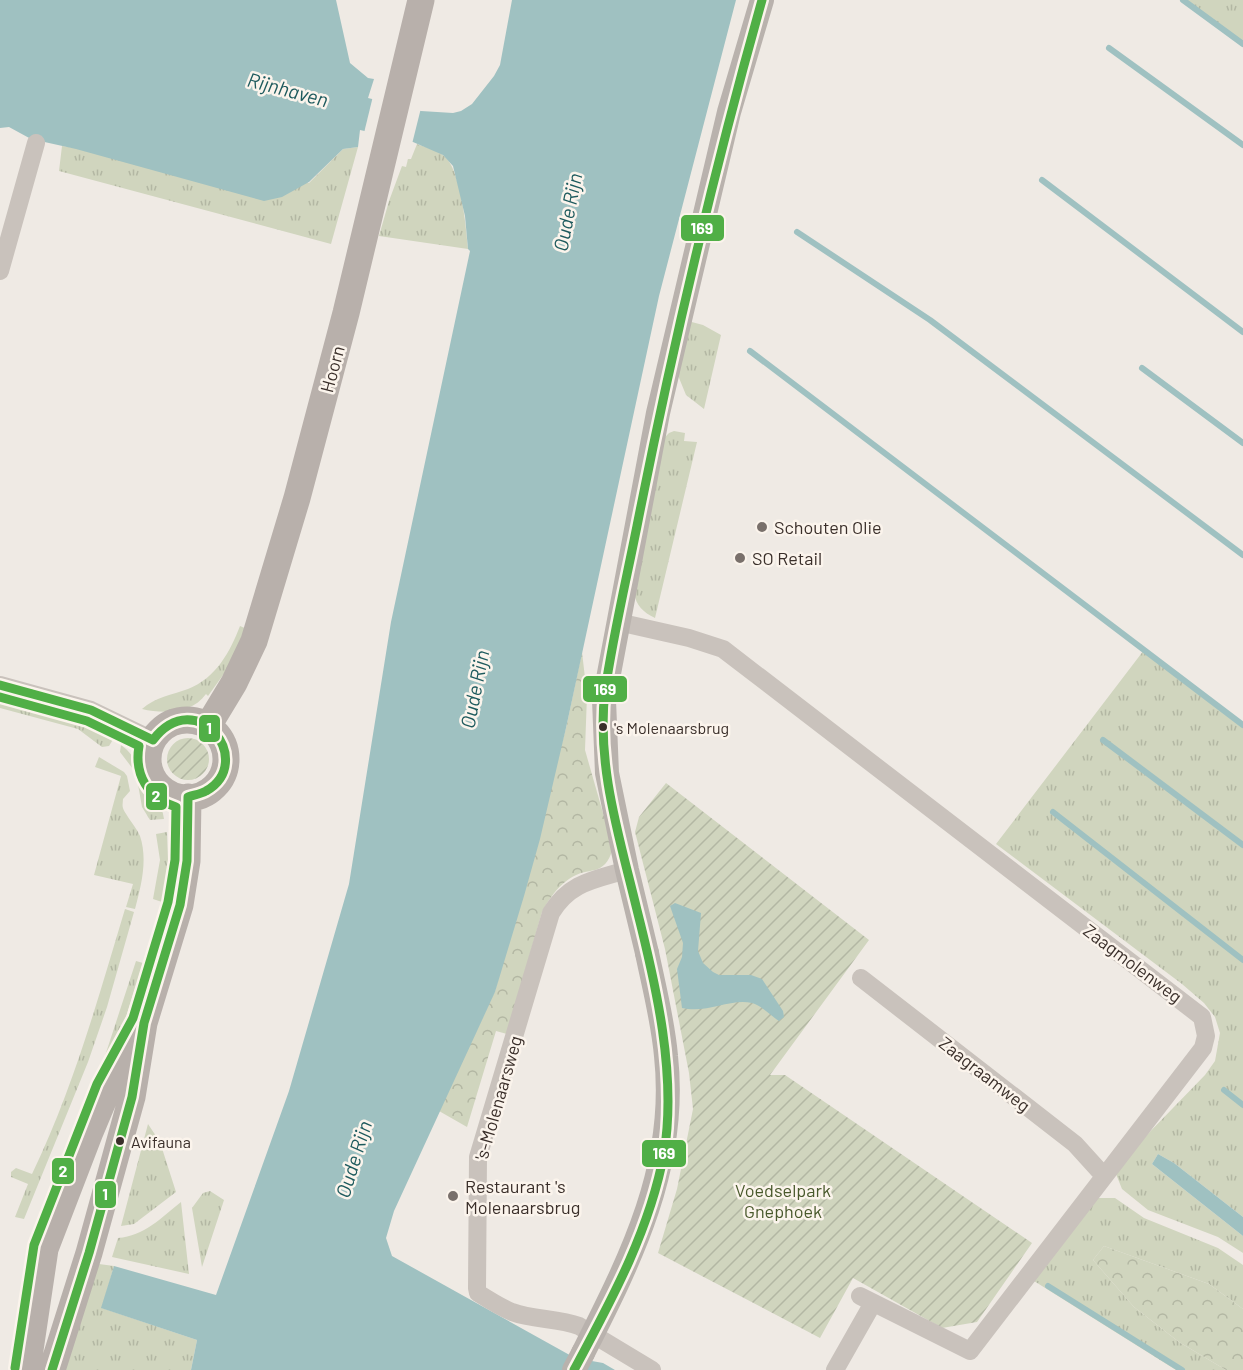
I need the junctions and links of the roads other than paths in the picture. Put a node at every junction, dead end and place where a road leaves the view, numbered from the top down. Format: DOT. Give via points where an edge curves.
graph roads {
  1 [pos="421,0"];
  2 [pos="762,0"];
  3 [pos="36,143"];
  4 [pos="0,271"];
  5 [pos="618,622"];
  6 [pos="0,685"];
  7 [pos="208,726"];
  8 [pos="153,740"];
  9 [pos="188,797"];
  10 [pos="627,870"];
  11 [pos="861,978"];
  12 [pos="144,1023"];
  13 [pos="1104,1176"];
  14 [pos="578,1362"];
  15 [pos="27,1370"];
  16 [pos="52,1370"];
  17 [pos="652,1370"];
  18 [pos="835,1370"];
  1 -- 7 [label="main road, Hoorn" via="300,487 254,641"];
  2 -- 5 [label="street" via="729,112 686,290"];
  3 -- 4 [label="street"];
  5 -- 10 [label="street" via="604,700 605,755"];
  5 -- 13 [label="street, Zaagmolenweg" via="723,649 1202,1017 1206,1036 1203,1048"];
  6 -- 8 [label="street" via="91,710"];
  7 -- 8 [label="main road" via="193,720 178,721"];
  7 -- 9 [label="main road" via="223,743 226,765 210,790"];
  8 -- 9 [label="main road" via="149,764 154,779 165,790"];
  9 -- 12 [label="main road" via="187,861 180,905"];
  10 -- 14 [label="street, bridge" via="666,1056 667,1122 663,1158 639,1237"];
  10 -- 17 [label="street, 's-Molenaarsweg" via="572,888 551,913 478,1157 477,1288 488,1300 514,1312 579,1326"];
  11 -- 13 [label="street, Zaagraamweg" via="1075,1144"];
  12 -- 15 [label="main road" via="108,1089 45,1249"];
  12 -- 16 [label="main road" via="132,1097 88,1259"];
  13 -- 18 [label="street, Zaagmolenweg" via="970,1350 867,1299"];
}
